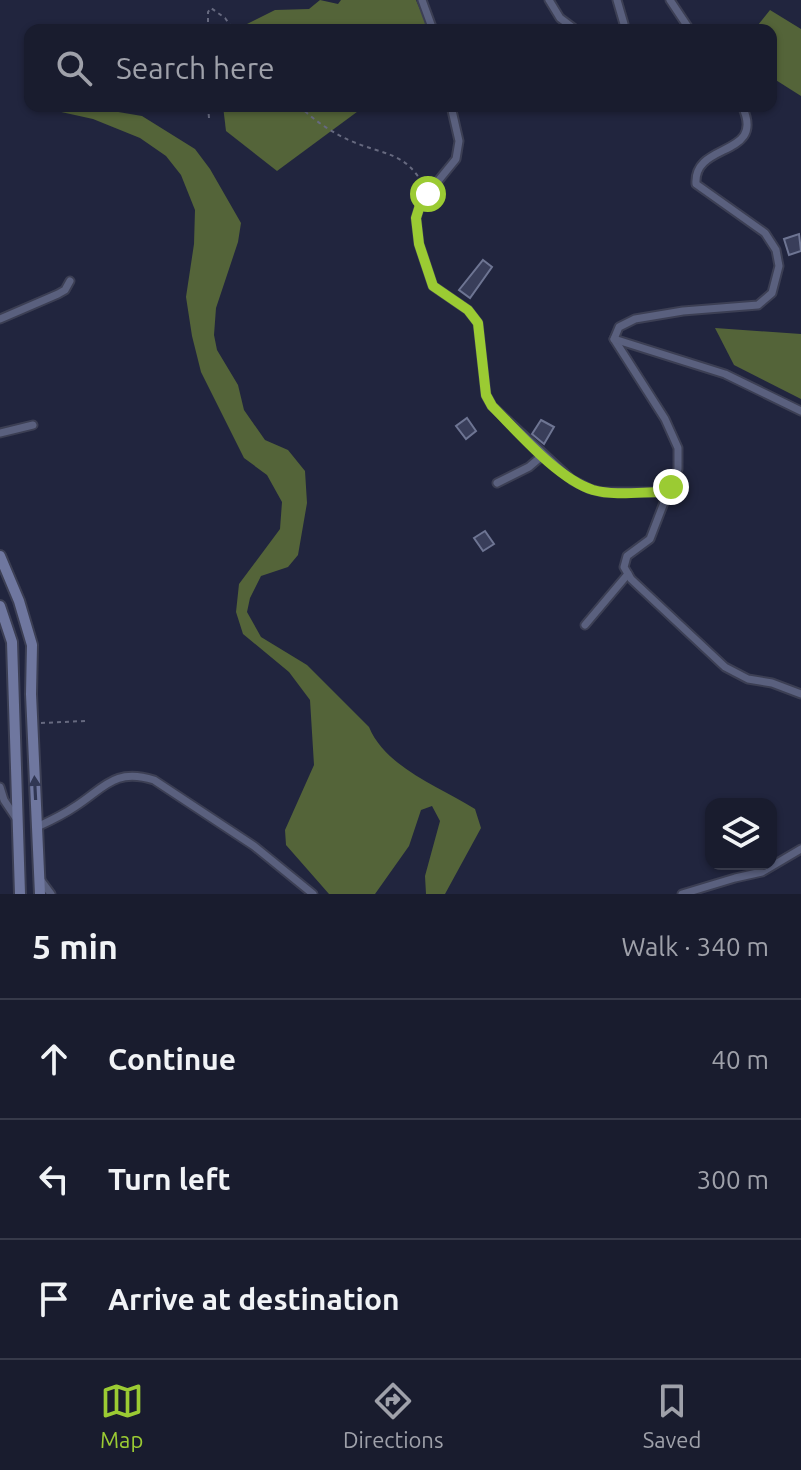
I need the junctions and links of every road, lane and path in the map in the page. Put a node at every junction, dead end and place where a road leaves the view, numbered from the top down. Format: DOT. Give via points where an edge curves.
graph roads {
  1 [pos="422,0"];
  2 [pos="549,0"];
  3 [pos="617,0"];
  4 [pos="670,0"];
  5 [pos="208,24"];
  6 [pos="230,24"];
  7 [pos="431,24"];
  8 [pos="568,24"];
  9 [pos="624,24"];
  10 [pos="686,24"];
  11 [pos="208,112"];
  12 [pos="305,112"];
  13 [pos="452,112"];
  14 [pos="744,112"];
  15 [pos="209,118"];
  16 [pos="428,194"];
  17 [pos="70,281"];
  18 [pos="0,319"];
  19 [pos="614,339"];
  20 [pos="801,411"];
  21 [pos="33,425"];
  22 [pos="0,433"];
  23 [pos="543,455"];
  24 [pos="497,483"];
  25 [pos="665,490"];
  26 [pos="0,556"];
  27 [pos="628,574"];
  28 [pos="0,606"];
  29 [pos="585,625"];
  30 [pos="801,694"];
  31 [pos="85,721"];
  32 [pos="32,723"];
  33 [pos="0,787"];
  34 [pos="16,818"];
  35 [pos="37,827"];
  36 [pos="801,849"];
  37 [pos="39,877"];
  38 [pos="20,894"];
  39 [pos="40,894"];
  40 [pos="51,894"];
  41 [pos="313,894"];
  42 [pos="682,894"];
  1 -- 7 [label="street"];
  2 -- 8 [label="street"];
  3 -- 9 [label="street"];
  4 -- 10 [label="street"];
  5 -- 6 [label="path" via="211,8"];
  11 -- 15 [label="path"];
  12 -- 16 [label="path" via="352,141 387,152 415,169"];
  13 -- 16 [label="street" via="459,141 456,159"];
  14 -- 19 [label="street" via="745,134 735,146 701,164 696,184 765,233 779,266 772,293 758,305 635,319 619,327"];
  16 -- 23 [label="street" via="416,218 433,286 478,323 486,395"];
  17 -- 18 [label="street" via="58,294"];
  19 -- 20 [label="street" via="725,374"];
  19 -- 25 [label="street" via="678,448 675,482"];
  21 -- 22 [label="street"];
  23 -- 24 [label="street"];
  23 -- 25 [label="street" via="590,489"];
  25 -- 27 [label="street" via="650,539 627,556"];
  26 -- 32 [label="main road" via="32,645"];
  27 -- 29 [label="street"];
  27 -- 30 [label="street" via="725,667"];
  28 -- 34 [label="main road" via="12,642"];
  31 -- 32 [label="path"];
  35 -- 32 [label="main road, one-way"];
  33 -- 34 [label="street"];
  34 -- 38 [label="main road"];
  35 -- 37 [label="main road"];
  35 -- 41 [label="street" via="99,787 137,775 154,780 254,846"];
  36 -- 42 [label="street" via="762,872"];
  37 -- 39 [label="main road"];
  37 -- 40 [label="street"];
}
